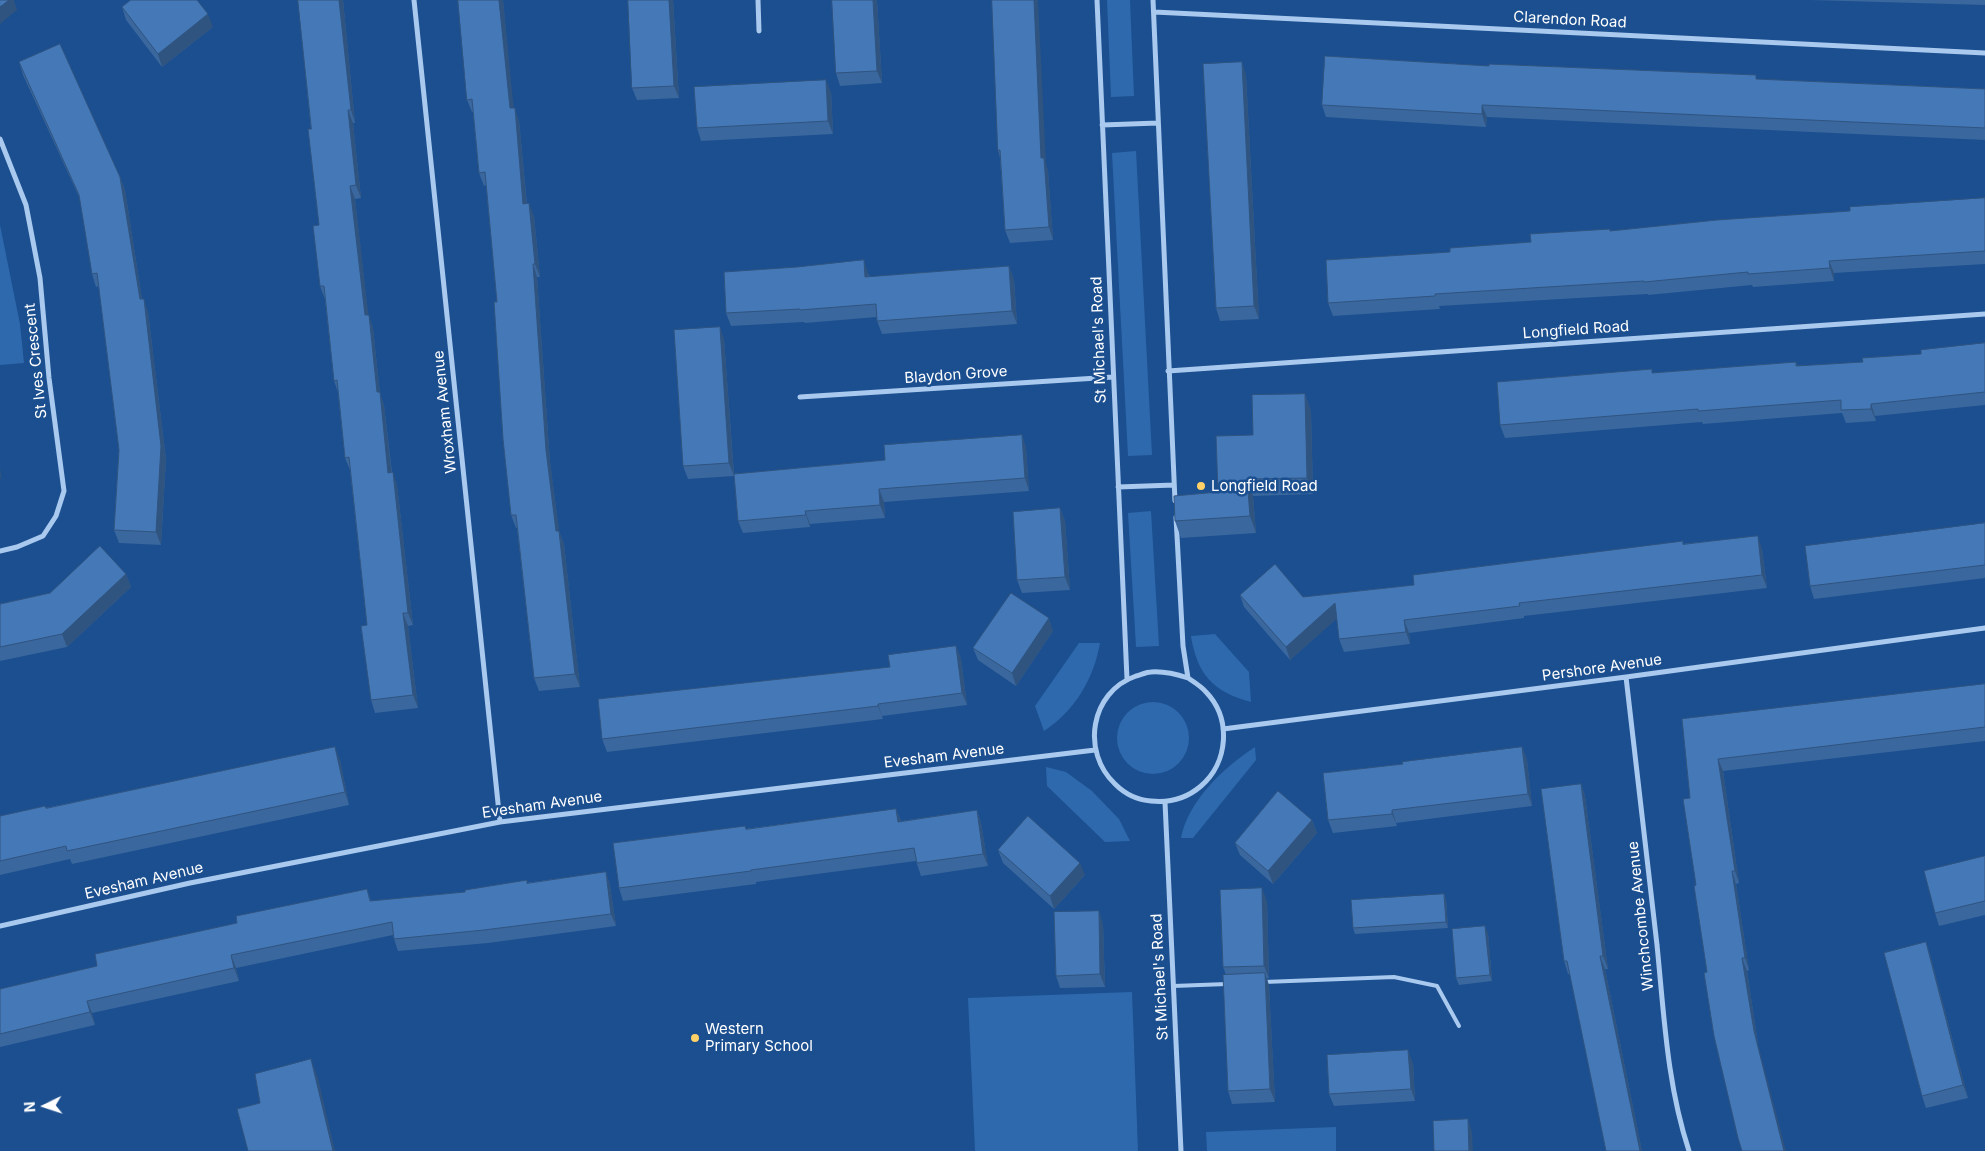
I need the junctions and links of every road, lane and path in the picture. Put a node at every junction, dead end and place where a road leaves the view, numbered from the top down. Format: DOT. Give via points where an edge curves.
graph roads {
  1 [pos="414,0"];
  2 [pos="758,0"];
  3 [pos="1097,0"];
  4 [pos="1153,0"];
  5 [pos="1154,12"];
  6 [pos="759,31"];
  7 [pos="1985,53"];
  8 [pos="1158,123"];
  9 [pos="1102,125"];
  10 [pos="0,139"];
  11 [pos="1985,314"];
  12 [pos="1168,371"];
  13 [pos="1113,377"];
  14 [pos="800,397"];
  15 [pos="1174,485"];
  16 [pos="1118,488"];
  17 [pos="1175,504"];
  18 [pos="1176,513"];
  19 [pos="0,551"];
  20 [pos="1985,628"];
  21 [pos="1188,678"];
  22 [pos="1626,678"];
  23 [pos="1127,679"];
  24 [pos="1223,729"];
  25 [pos="1095,750"];
  26 [pos="1165,802"];
  27 [pos="500,822"];
  28 [pos="0,926"];
  29 [pos="1260,982"];
  30 [pos="1231,984"];
  31 [pos="1173,986"];
  32 [pos="1459,1026"];
  33 [pos="1180,1151"];
  34 [pos="1689,1151"];
  1 -- 27 [label="street, Wroxham Avenue"];
  2 -- 6 [label="street"];
  3 -- 9 [label="street, St Michael's Road"];
  4 -- 5 [label="street"];
  5 -- 7 [label="street, Clarendon Road"];
  5 -- 8 [label="street"];
  8 -- 9 [label="street"];
  8 -- 12 [label="street"];
  9 -- 13 [label="street, St Michael's Road"];
  10 -- 19 [label="street, St Ives Crescent" via="26,205 40,278 64,491 56,516 43,536"];
  11 -- 12 [label="street, Longfield Road"];
  12 -- 15 [label="street"];
  13 -- 14 [label="street, Blaydon Grove"];
  13 -- 16 [label="street, St Michael's Road"];
  15 -- 16 [label="street"];
  15 -- 17 [label="street"];
  16 -- 23 [label="street, St Michael's Road"];
  18 -- 21 [label="street" via="1183,646"];
  20 -- 22 [label="street, Pershore Avenue"];
  21 -- 23 [label="street" via="1172,673 1149,672"];
  21 -- 24 [label="street" via="1206,692 1219,711"];
  22 -- 24 [label="street, Pershore Avenue"];
  22 -- 34 [label="street, Winchcombe Avenue" via="1671,1078"];
  23 -- 25 [label="street" via="1115,687 1101,706 1094,727"];
  24 -- 26 [label="street" via="1221,759 1209,778 1192,793"];
  25 -- 26 [label="street" via="1106,776 1122,791 1142,801"];
  25 -- 27 [label="street, Evesham Avenue"];
  26 -- 31 [label="street, St Michael's Road"];
  27 -- 28 [label="street, Evesham Avenue" via="190,883"];
  29 -- 32 [label="lane" via="1394,977 1437,986"];
  30 -- 31 [label="lane"];
  31 -- 33 [label="street, St Michael's Road"];
}
